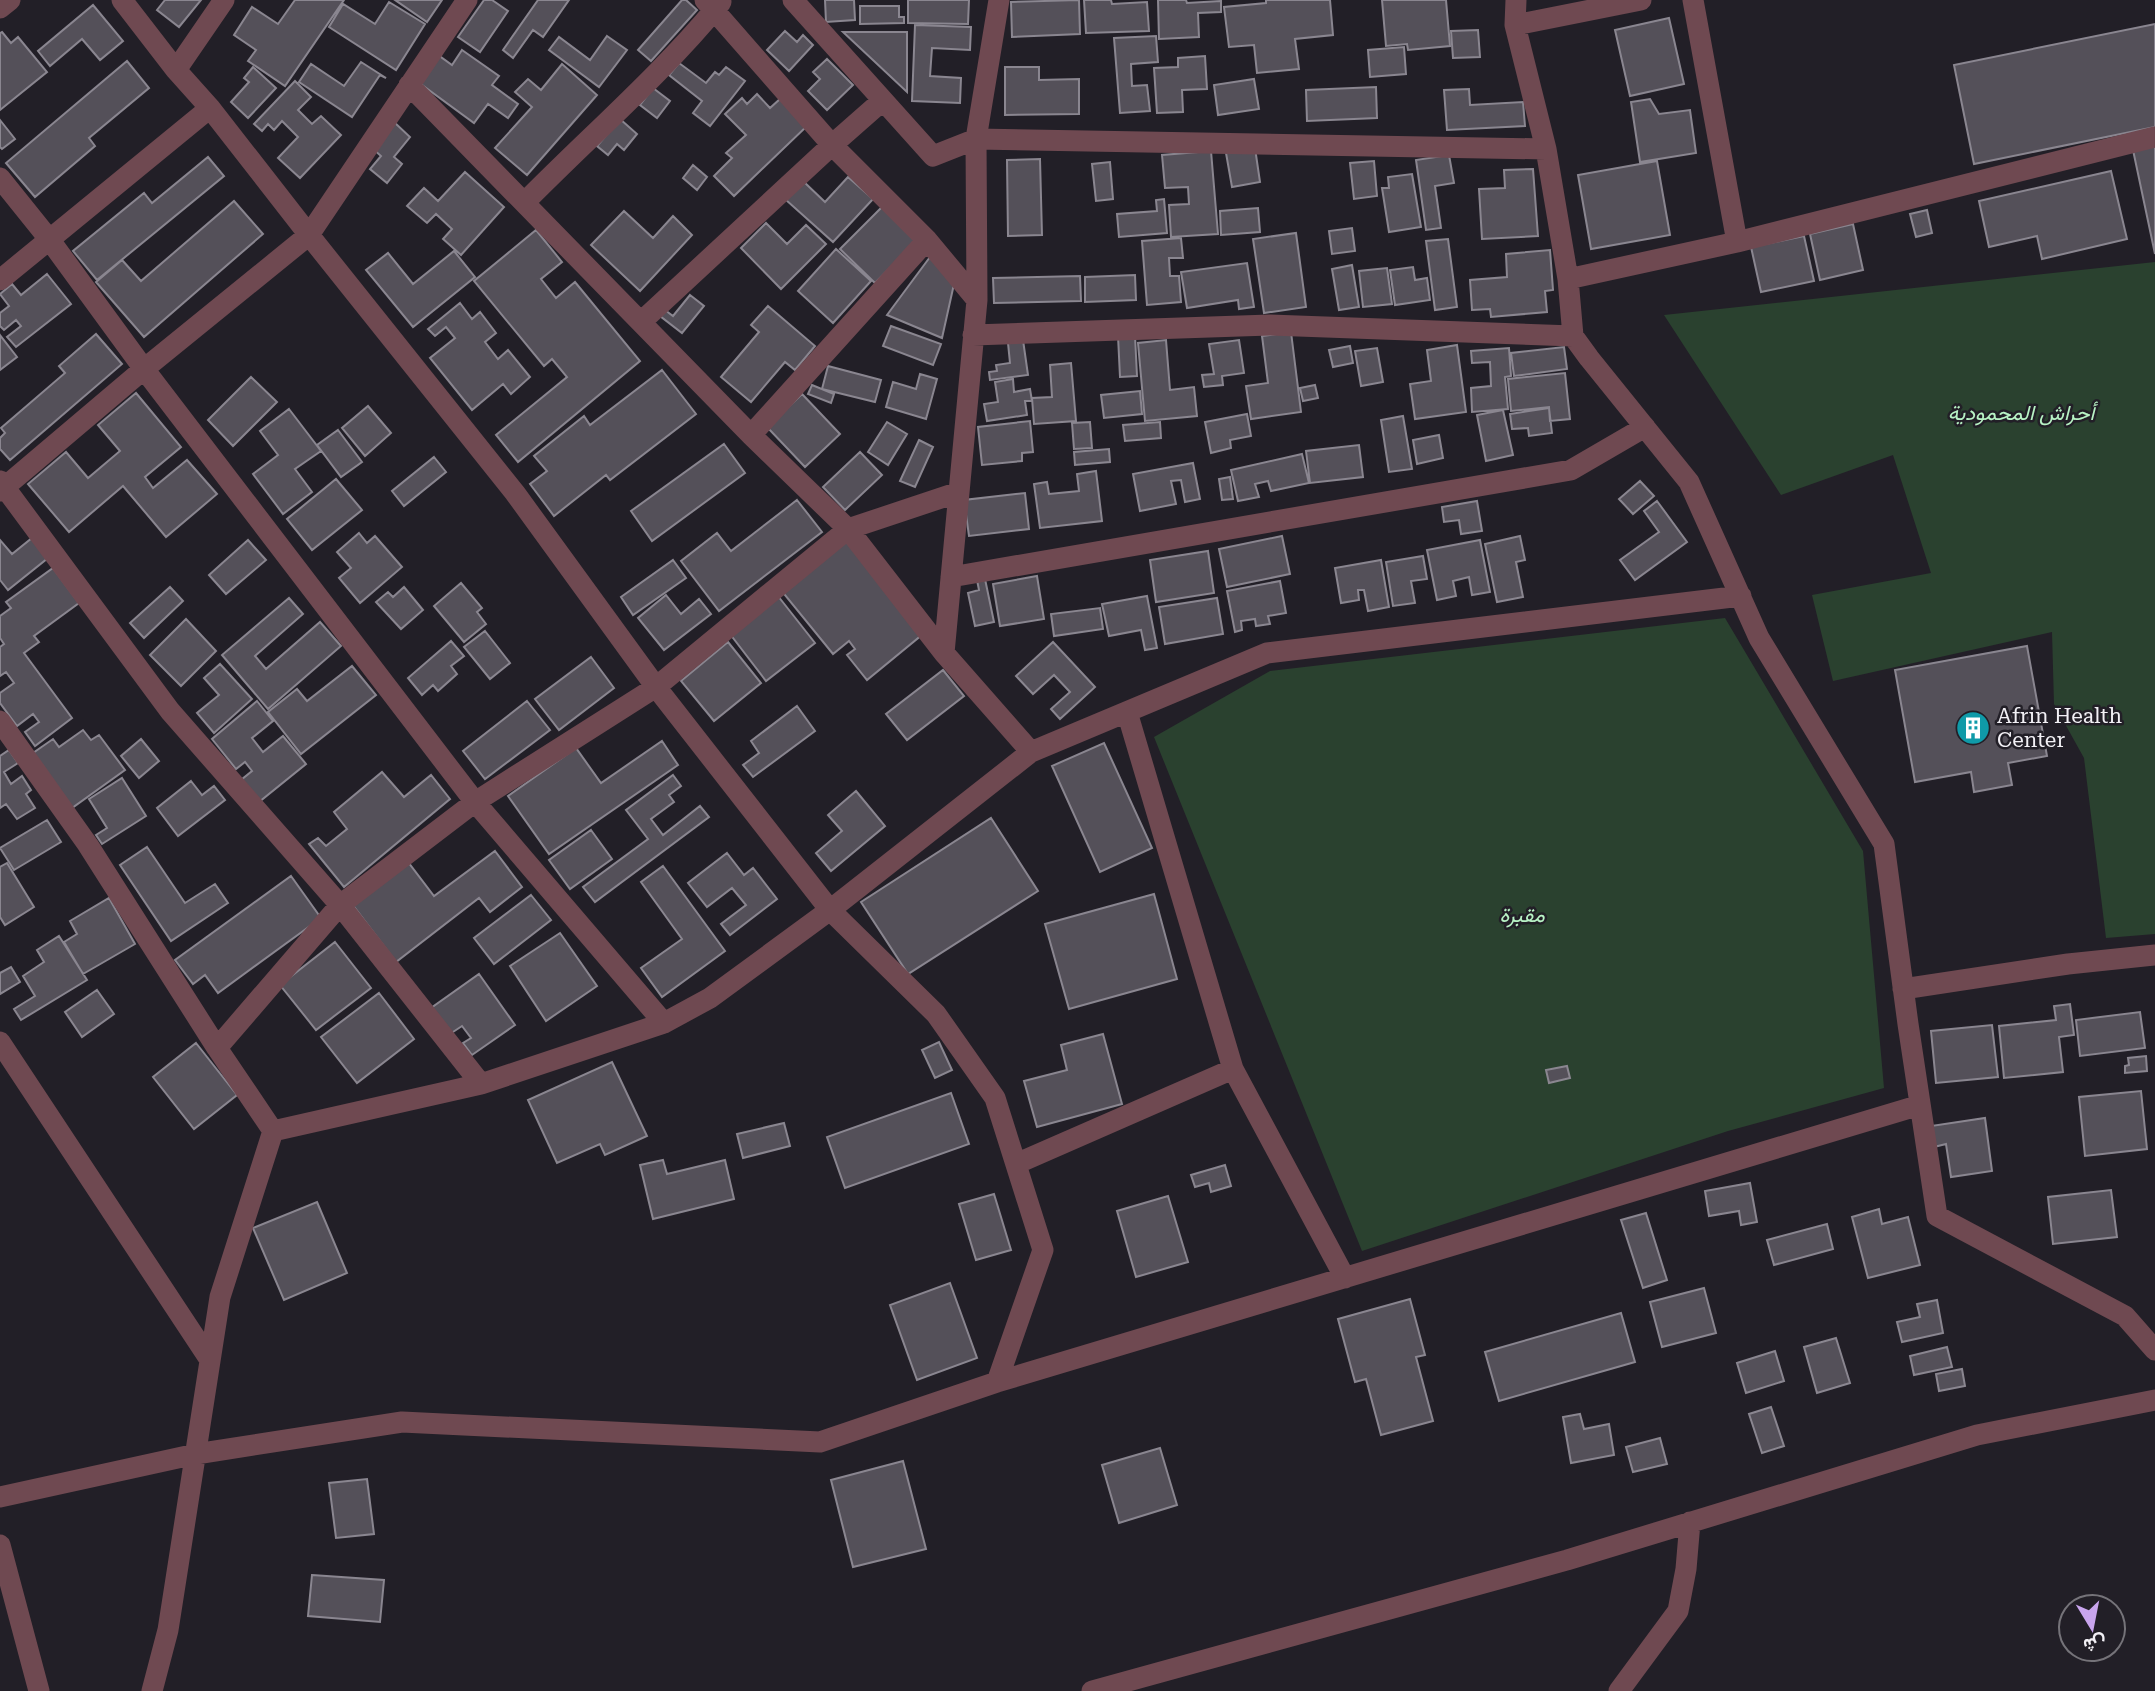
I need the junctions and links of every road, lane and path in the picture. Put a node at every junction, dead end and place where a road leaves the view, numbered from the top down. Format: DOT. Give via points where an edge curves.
graph roads {
  1 [pos="9,0"];
  2 [pos="121,0"];
  3 [pos="224,0"];
  4 [pos="467,0"];
  5 [pos="793,0"];
  6 [pos="999,0"];
  7 [pos="1516,0"];
  8 [pos="1641,0"];
  9 [pos="1693,0"];
  10 [pos="714,4"];
  11 [pos="0,8"];
  12 [pos="1515,25"];
  13 [pos="176,70"];
  14 [pos="409,85"];
  15 [pos="882,101"];
  16 [pos="210,107"];
  17 [pos="2155,137"];
  18 [pos="976,139"];
  19 [pos="832,145"];
  20 [pos="1546,149"];
  21 [pos="0,178"];
  22 [pos="525,202"];
  23 [pos="309,235"];
  24 [pos="50,239"];
  25 [pos="927,240"];
  26 [pos="1737,242"];
  27 [pos="1568,279"];
  28 [pos="0,280"];
  29 [pos="977,300"];
  30 [pos="641,322"];
  31 [pos="974,335"];
  32 [pos="1573,335"];
  33 [pos="144,369"];
  34 [pos="1645,427"];
  35 [pos="751,435"];
  36 [pos="2,486"];
  37 [pos="959,492"];
  38 [pos="848,529"];
  39 [pos="951,577"];
  40 [pos="1741,596"];
  41 [pos="944,653"];
  42 [pos="656,687"];
  43 [pos="1127,712"];
  44 [pos="0,720"];
  45 [pos="1031,752"];
  46 [pos="475,802"];
  47 [pos="340,905"];
  48 [pos="830,910"];
  49 [pos="2155,955"];
  50 [pos="1903,989"];
  51 [pos="664,1023"];
  52 [pos="0,1042"];
  53 [pos="217,1048"];
  54 [pos="1233,1069"];
  55 [pos="481,1084"];
  56 [pos="1920,1105"];
  57 [pos="273,1131"];
  58 [pos="1016,1164"];
  59 [pos="1345,1278"];
  60 [pos="2155,1350"];
  61 [pos="210,1360"];
  62 [pos="997,1382"];
  63 [pos="2155,1400"];
  64 [pos="196,1454"];
  65 [pos="0,1497"];
  66 [pos="1690,1522"];
  67 [pos="0,1545"];
  68 [pos="39,1691"];
  69 [pos="152,1691"];
  70 [pos="1093,1691"];
  71 [pos="1619,1691"];
  1 -- 11 [label="street"];
  2 -- 13 [label="street"];
  3 -- 13 [label="street"];
  4 -- 14 [label="street"];
  5 -- 15 [label="street"];
  6 -- 18 [label="street"];
  7 -- 12 [label="street"];
  8 -- 12 [label="street"];
  9 -- 26 [label="street"];
  10 -- 19 [label="street"];
  10 -- 22 [label="street" via="617,114"];
  12 -- 20 [label="street"];
  13 -- 16 [label="street"];
  14 -- 22 [label="street"];
  14 -- 23 [label="street"];
  15 -- 18 [label="street" via="933,156"];
  15 -- 19 [label="street"];
  16 -- 23 [label="street"];
  16 -- 24 [label="street"];
  17 -- 26 [label="street"];
  18 -- 20 [label="street"];
  18 -- 29 [label="street"];
  19 -- 25 [label="street"];
  19 -- 30 [label="street"];
  20 -- 27 [label="street"];
  21 -- 24 [label="street"];
  22 -- 30 [label="street"];
  23 -- 33 [label="street"];
  23 -- 42 [label="street" via="515,493"];
  24 -- 28 [label="street"];
  24 -- 33 [label="street"];
  25 -- 29 [label="street"];
  25 -- 35 [label="street"];
  26 -- 27 [label="street"];
  27 -- 32 [label="street"];
  29 -- 31 [label="street"];
  30 -- 35 [label="street"];
  31 -- 32 [label="street" via="1270,325"];
  31 -- 37 [label="street"];
  32 -- 34 [label="street"];
  33 -- 36 [label="street"];
  33 -- 46 [label="street"];
  34 -- 39 [label="street" via="1571,470"];
  34 -- 40 [label="street" via="1689,482"];
  35 -- 38 [label="street"];
  36 -- 47 [label="street" via="170,711"];
  37 -- 38 [label="street"];
  37 -- 39 [label="street"];
  38 -- 41 [label="street"];
  38 -- 42 [label="street"];
  39 -- 41 [label="street"];
  40 -- 43 [label="street" via="1267,653"];
  40 -- 50 [label="street" via="1759,638 1884,844"];
  41 -- 45 [label="street"];
  42 -- 46 [label="street"];
  42 -- 48 [label="street"];
  43 -- 45 [label="street"];
  43 -- 54 [label="street"];
  44 -- 53 [label="street" via="88,845"];
  45 -- 48 [label="street"];
  46 -- 47 [label="street"];
  46 -- 51 [label="street"];
  47 -- 53 [label="street"];
  47 -- 55 [label="street"];
  48 -- 51 [label="street" via="710,998"];
  48 -- 58 [label="street" via="936,1014 995,1098"];
  49 -- 50 [label="street"];
  50 -- 56 [label="street"];
  51 -- 55 [label="street"];
  52 -- 61 [label="street"];
  53 -- 57 [label="street"];
  54 -- 58 [label="street"];
  54 -- 59 [label="street"];
  55 -- 57 [label="street"];
  56 -- 59 [label="street"];
  56 -- 60 [label="street" via="1937,1216 2124,1316"];
  57 -- 61 [label="street" via="220,1297"];
  58 -- 62 [label="street" via="1043,1250"];
  59 -- 62 [label="street"];
  61 -- 64 [label="street"];
  62 -- 64 [label="street" via="820,1442 402,1422"];
  63 -- 66 [label="street" via="1977,1435"];
  64 -- 65 [label="street"];
  64 -- 69 [label="street" via="169,1630"];
  66 -- 70 [label="street"];
  66 -- 71 [label="street" via="1678,1611"];
  67 -- 68 [label="street"];
}
